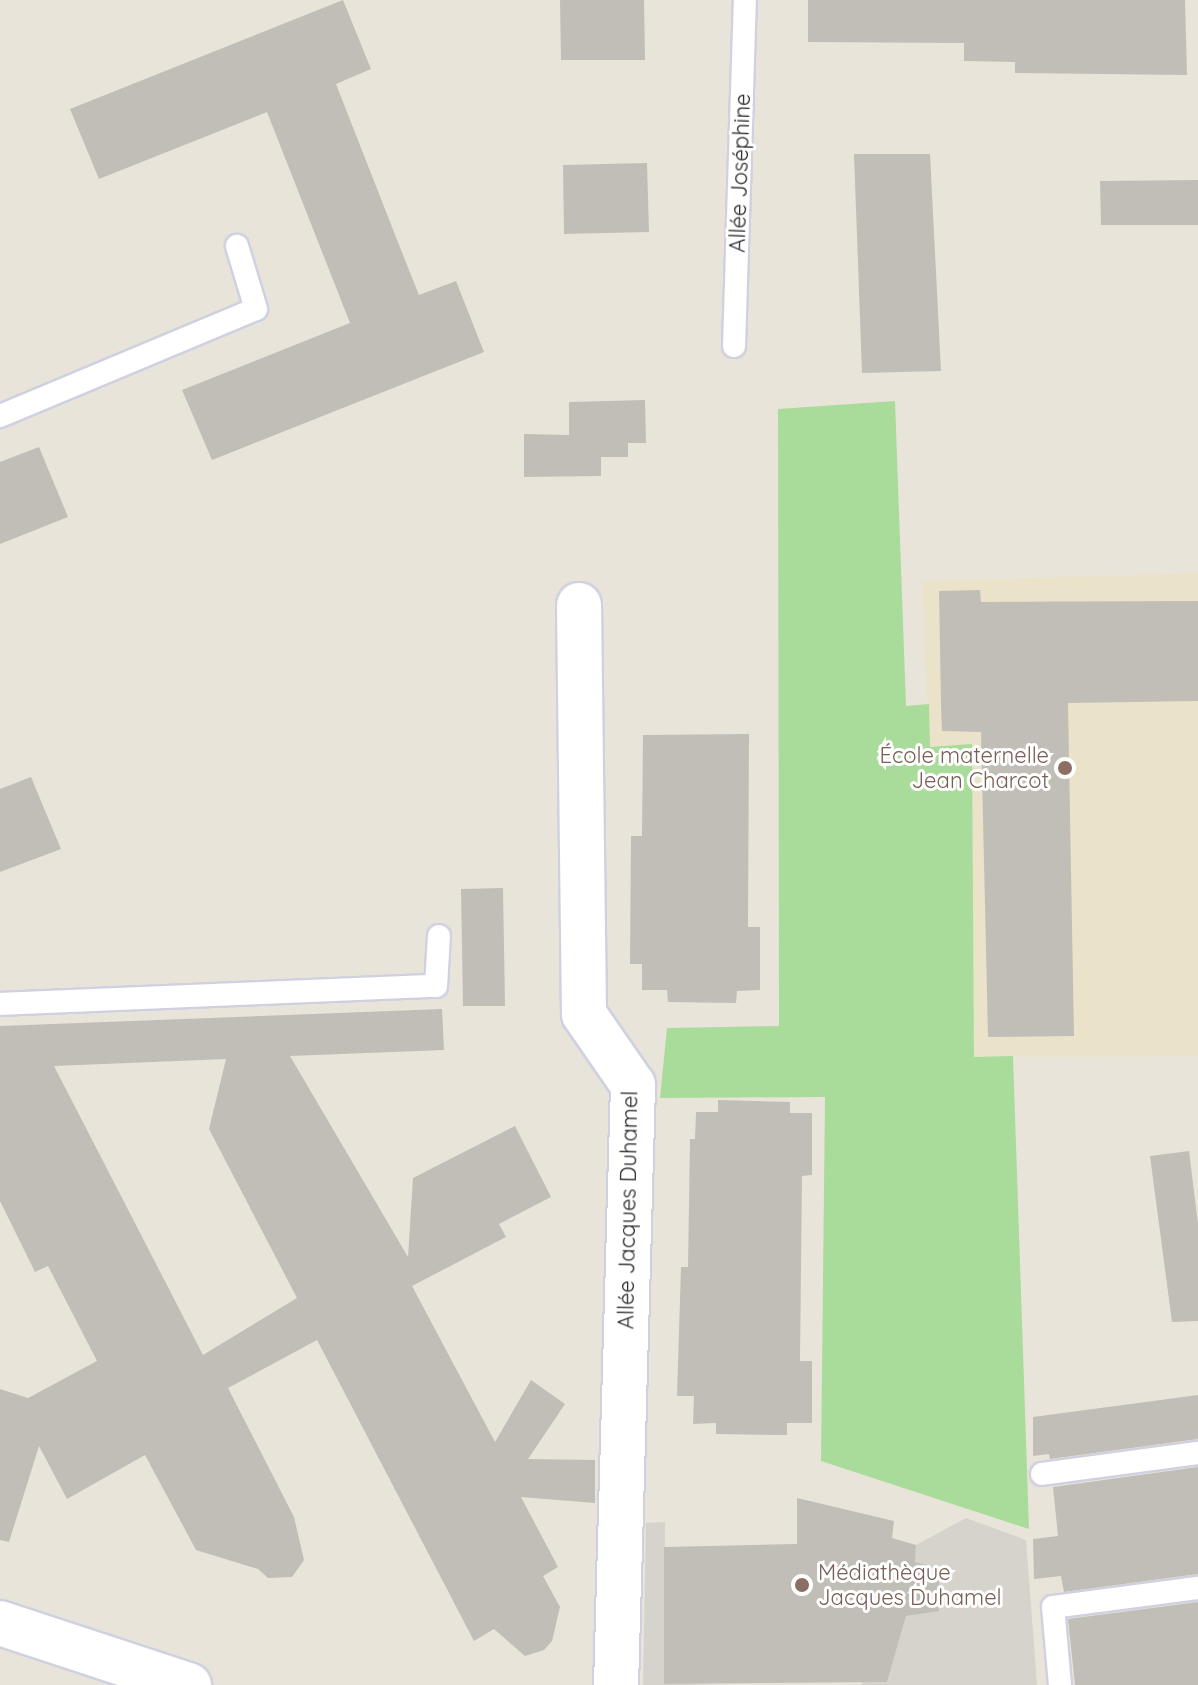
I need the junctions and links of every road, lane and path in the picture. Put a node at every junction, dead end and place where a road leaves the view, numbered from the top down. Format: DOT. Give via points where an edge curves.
graph roads {
  1 [pos="745,0"];
  2 [pos="237,246"];
  3 [pos="734,346"];
  4 [pos="0,416"];
  5 [pos="579,605"];
  6 [pos="439,936"];
  7 [pos="0,1004"];
  8 [pos="1198,1453"];
  9 [pos="1042,1474"];
  10 [pos="1198,1588"];
  11 [pos="0,1623"];
  12 [pos="117,1674"];
  13 [pos="189,1685"];
  14 [pos="616,1685"];
  15 [pos="1060,1685"];
  1 -- 3 [label="lane, Allée Joséphine"];
  2 -- 4 [label="lane" via="256,309"];
  5 -- 14 [label="street, Allée Jacques Duhamel" via="584,1014 633,1085"];
  6 -- 7 [label="lane" via="436,986"];
  8 -- 9 [label="lane"];
  10 -- 15 [label="lane" via="1053,1607"];
  11 -- 12 [label="street"];
  12 -- 13 [label="street"];
}
